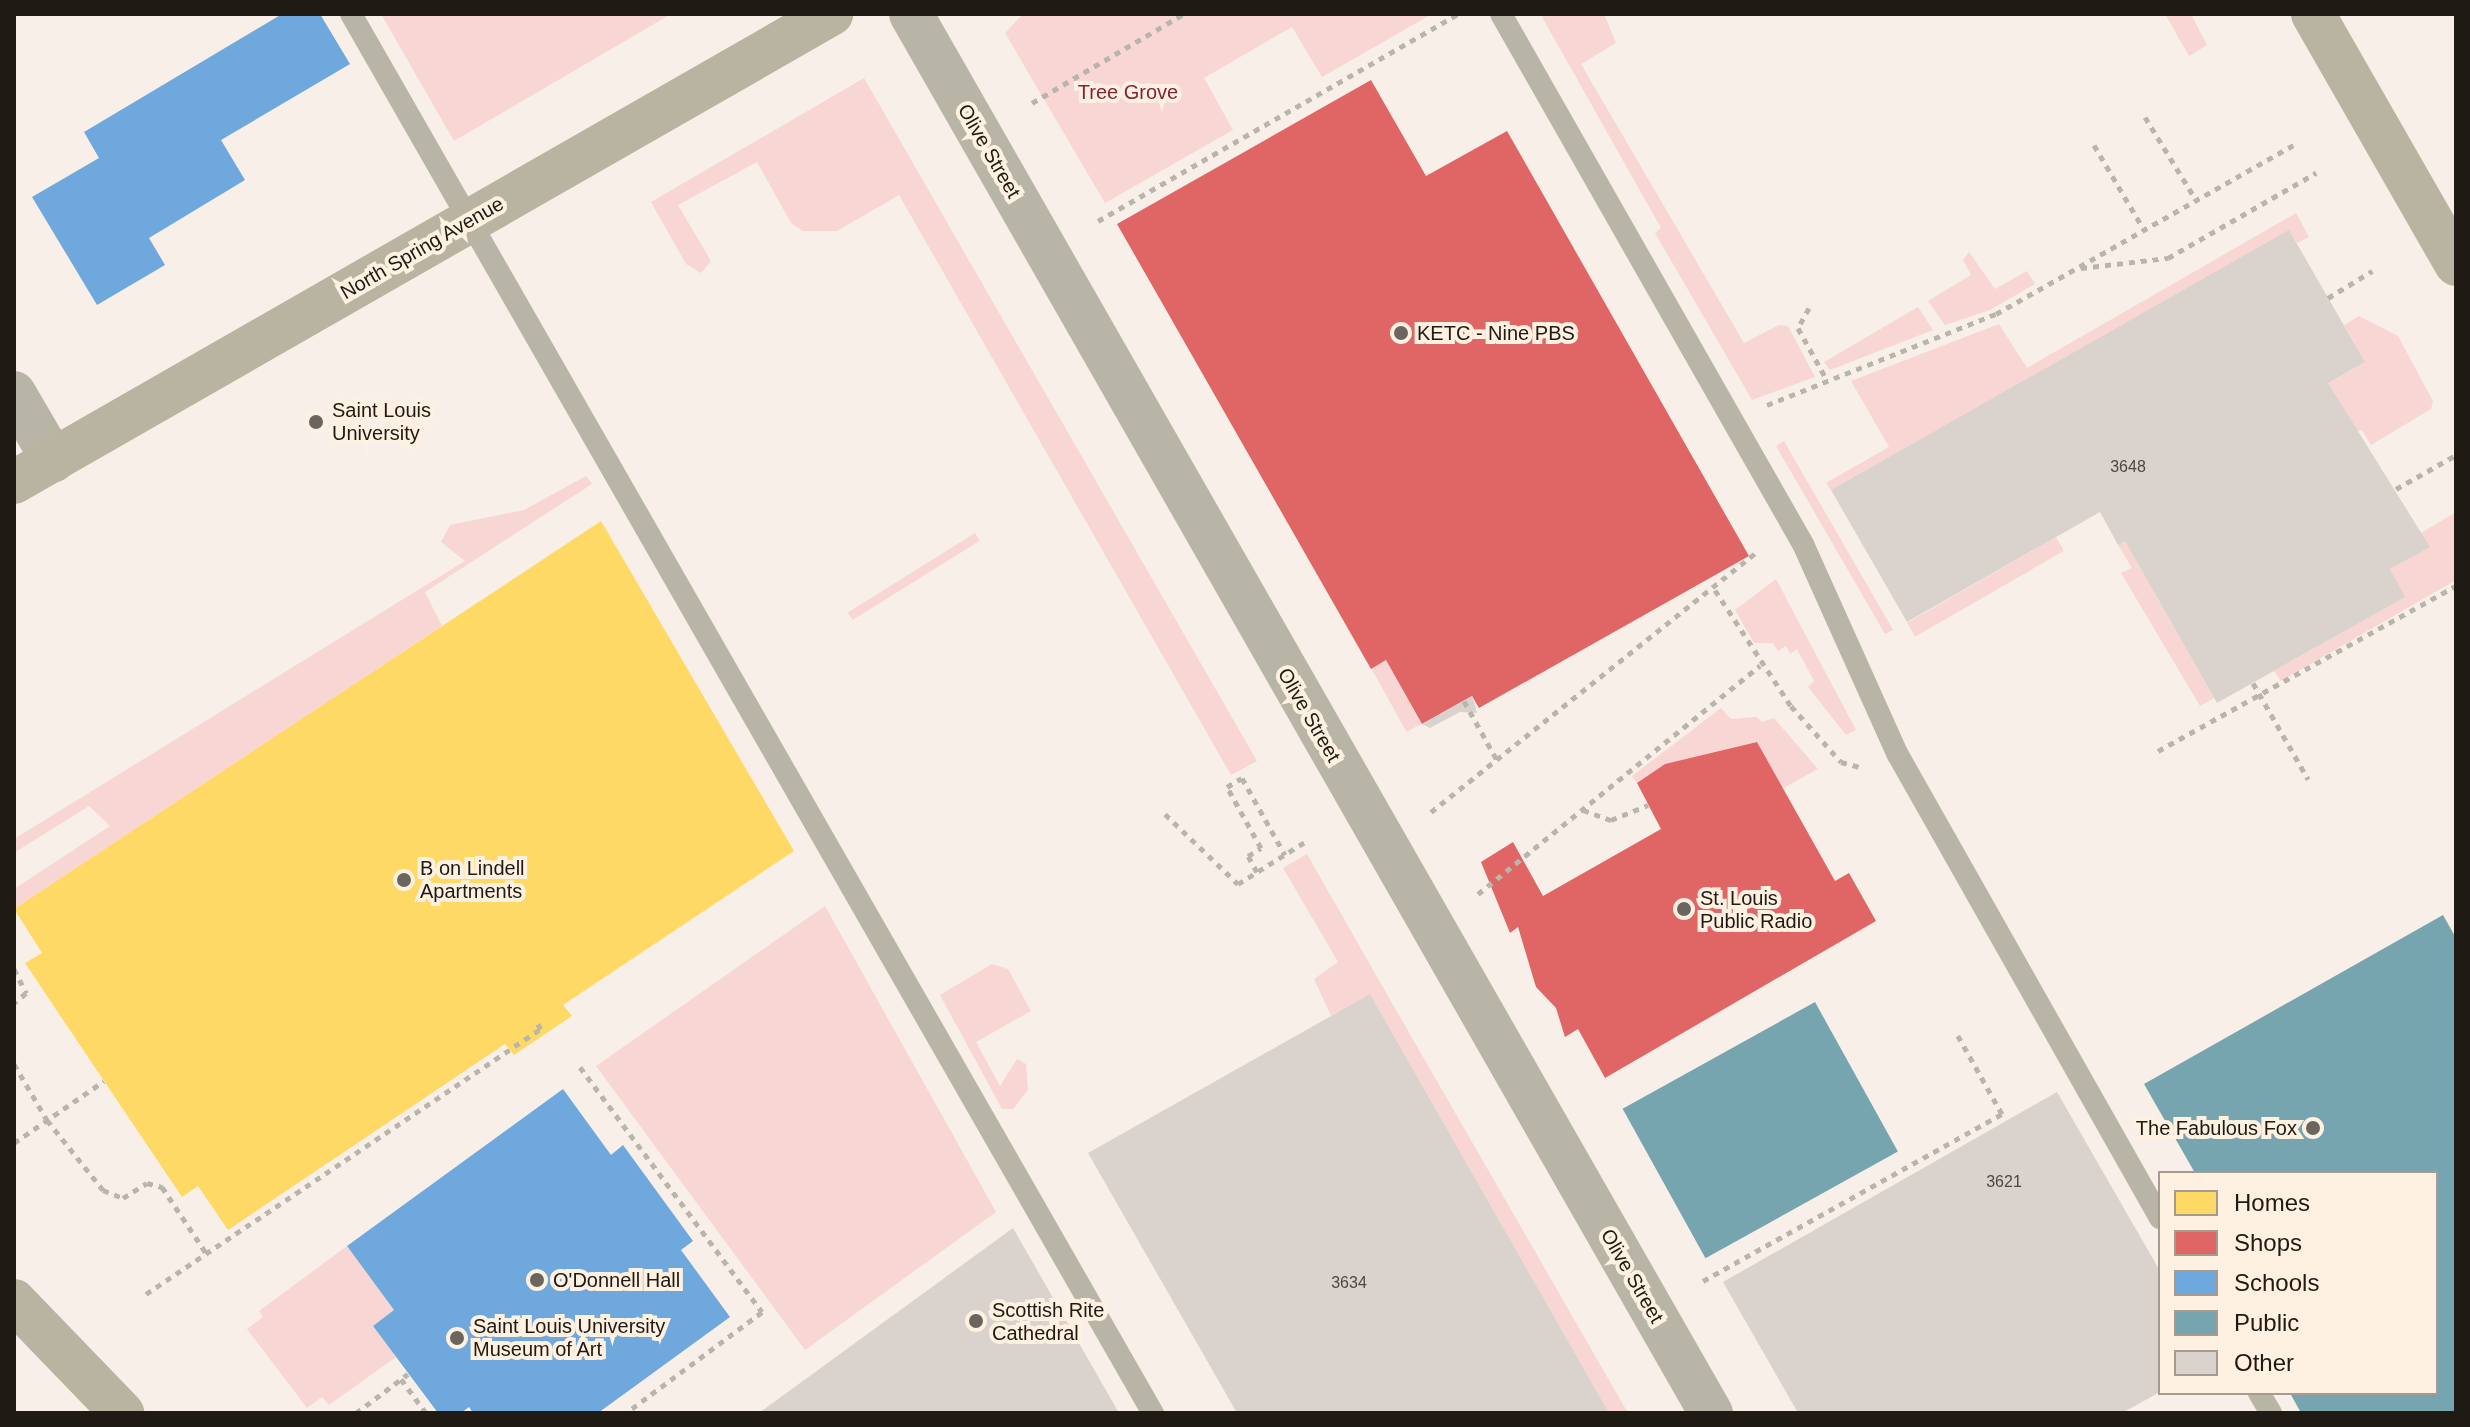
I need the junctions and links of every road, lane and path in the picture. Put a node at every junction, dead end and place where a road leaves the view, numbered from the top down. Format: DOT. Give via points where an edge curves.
graph roads {
  1 [pos="351,14"];
  2 [pos="831,14"];
  3 [pos="911,14"];
  4 [pos="1184,14"];
  5 [pos="1458,14"];
  6 [pos="1501,14"];
  7 [pos="2313,14"];
  8 [pos="1032,103"];
  9 [pos="2145,117"];
  10 [pos="2299,142"];
  11 [pos="2094,145"];
  12 [pos="2316,173"];
  13 [pos="2196,200"];
  14 [pos="470,220"];
  15 [pos="1098,221"];
  16 [pos="2144,230"];
  17 [pos="2456,264"];
  18 [pos="2077,268"];
  19 [pos="2372,271"];
  20 [pos="2328,298"];
  21 [pos="1809,308"];
  22 [pos="1827,381"];
  23 [pos="14,393"];
  24 [pos="1756,410"];
  25 [pos="2456,455"];
  26 [pos="53,460"];
  27 [pos="14,482"];
  28 [pos="2396,489"];
  29 [pos="1759,556"];
  30 [pos="2456,586"];
  31 [pos="1715,590"];
  32 [pos="1760,666"];
  33 [pos="2253,683"];
  34 [pos="2259,692"];
  35 [pos="1464,701"];
  36 [pos="1829,751"];
  37 [pos="2158,751"];
  38 [pos="1497,760"];
  39 [pos="2308,779"];
  40 [pos="1648,805"];
  41 [pos="1583,810"];
  42 [pos="1431,812"];
  43 [pos="1165,814"];
  44 [pos="1308,840"];
  45 [pos="1285,855"];
  46 [pos="1257,872"];
  47 [pos="1478,894"];
  48 [pos="14,969"];
  49 [pos="14,1003"];
  50 [pos="537,1023"];
  51 [pos="1957,1034"];
  52 [pos="14,1064"];
  53 [pos="580,1067"];
  54 [pos="104,1081"];
  55 [pos="47,1120"];
  56 [pos="14,1143"];
  57 [pos="2158,1214"];
  58 [pos="206,1253"];
  59 [pos="1703,1281"];
  60 [pos="146,1294"];
  61 [pos="14,1301"];
  62 [pos="408,1374"];
  63 [pos="401,1379"];
  64 [pos="2260,1395"];
  65 [pos="122,1413"];
  66 [pos="356,1413"];
  67 [pos="426,1413"];
  68 [pos="626,1413"];
  69 [pos="1153,1413"];
  70 [pos="1711,1413"];
  71 [pos="2271,1413"];
  1 -- 14 [label="lane"];
  2 -- 14 [label="street, North Spring Avenue"];
  3 -- 70 [label="street, Olive Street"];
  4 -- 8 [label="path"];
  5 -- 15 [label="path"];
  6 -- 57 [label="lane" via="1803,544 1898,755"];
  7 -- 17 [label="street"];
  9 -- 13 [label="path"];
  10 -- 13 [label="path"];
  11 -- 16 [label="path"];
  12 -- 18 [label="path" via="2168,258"];
  13 -- 16 [label="path"];
  14 -- 26 [label="street, North Spring Avenue"];
  14 -- 69 [label="lane"];
  16 -- 18 [label="path"];
  18 -- 22 [label="path" via="1996,314"];
  19 -- 20 [label="path"];
  21 -- 22 [label="path" via="1798,328"];
  22 -- 24 [label="path"];
  23 -- 26 [label="street"];
  25 -- 28 [label="path"];
  26 -- 27 [label="street, North Spring Avenue"];
  29 -- 31 [label="path"];
  30 -- 34 [label="path" via="2277,689 2274,682"];
  31 -- 32 [label="path"];
  31 -- 38 [label="path"];
  32 -- 36 [label="path"];
  32 -- 41 [label="path"];
  33 -- 34 [label="path"];
  34 -- 37 [label="path"];
  34 -- 39 [label="path"];
  35 -- 38 [label="path"];
  38 -- 42 [label="path"];
  40 -- 41 [label="path" via="1611,820"];
  41 -- 47 [label="path"];
  43 -- 46 [label="path" via="1238,884"];
  44 -- 45 [label="path"];
  45 -- 46 [label="path"];
  45 -- 46 [label="path" via="1242,778 1227,787 1261,848 1248,856"];
  48 -- 49 [label="path" via="26,993"];
  50 -- 58 [label="path" via="541,1029"];
  51 -- 59 [label="path" via="2002,1114"];
  52 -- 55 [label="path"];
  53 -- 68 [label="path" via="762,1312"];
  54 -- 55 [label="path"];
  55 -- 56 [label="path"];
  55 -- 58 [label="path" via="114,1197 123,1198 147,1183 162,1187"];
  58 -- 60 [label="path"];
  61 -- 65 [label="street"];
  62 -- 63 [label="path"];
  63 -- 66 [label="path"];
  63 -- 67 [label="path"];
  64 -- 71 [label="lane"];
}
